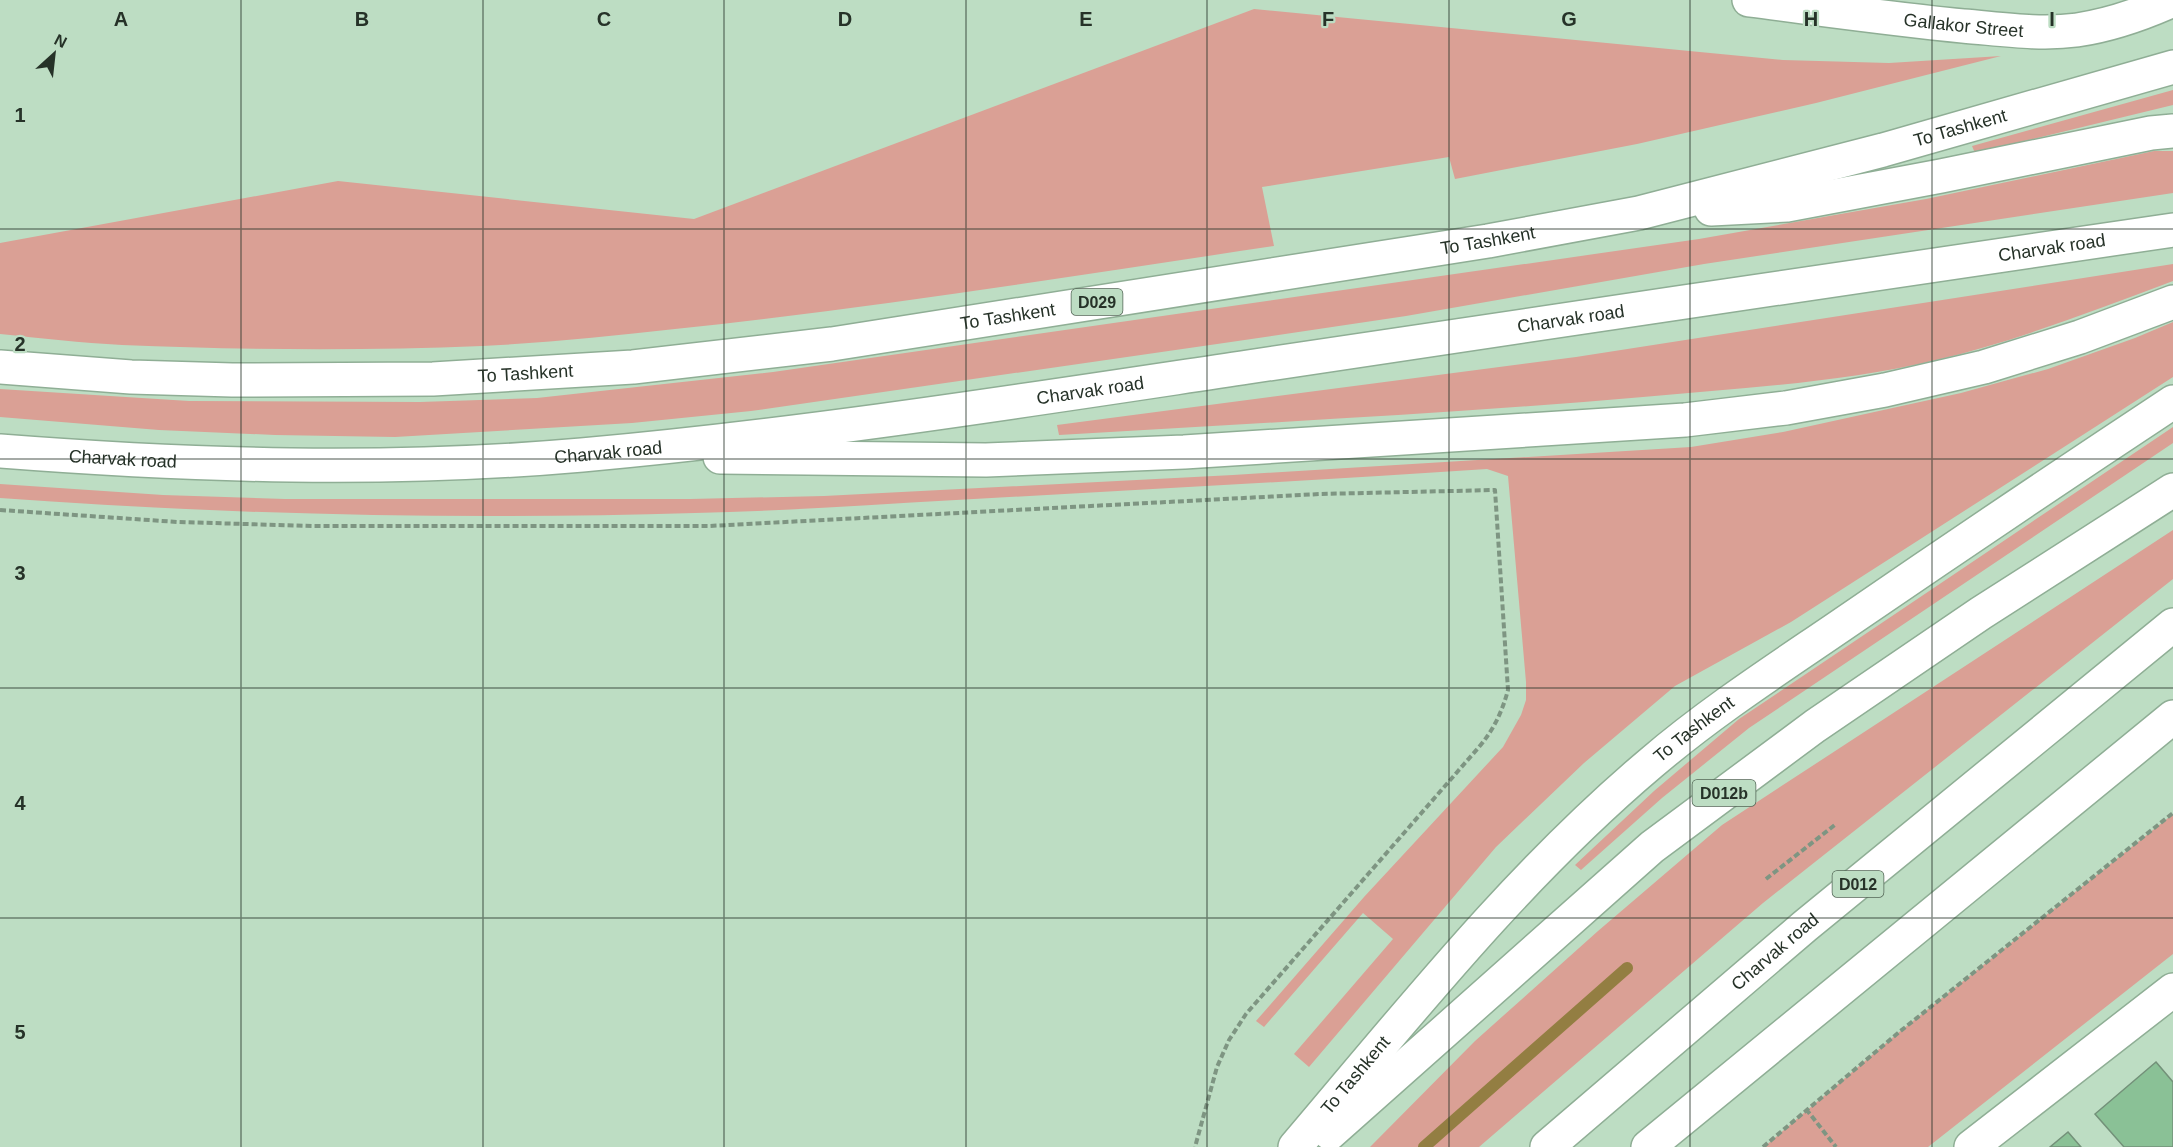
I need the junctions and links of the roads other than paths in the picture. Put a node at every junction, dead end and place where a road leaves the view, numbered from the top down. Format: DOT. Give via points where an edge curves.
graph roads {
  1 [pos="1749,0"];
  2 [pos="2173,0"];
  3 [pos="2173,67"];
  4 [pos="2173,131"];
  5 [pos="1639,213"];
  6 [pos="2173,230"];
  7 [pos="2173,302"];
  8 [pos="0,367"];
  9 [pos="2173,402"];
  10 [pos="0,451"];
  11 [pos="580,455"];
  12 [pos="2173,490"];
  13 [pos="2173,625"];
  14 [pos="2173,717"];
  15 [pos="2173,990"];
  16 [pos="1295,1147"];
  17 [pos="1315,1147"];
  18 [pos="1547,1147"];
  19 [pos="1648,1147"];
  20 [pos="1971,1147"];
  1 -- 2 [label="main road, Gallakor Street" via="2024,31 2103,25"];
  3 -- 5 [label="main road, To Tashkent / D029" via="1882,150"];
  4 -- 5 [label="main road" via="1787,205"];
  5 -- 8 [label="main road, To Tashkent / D029" via="1476,243 832,344 633,367 333,381 131,376"];
  6 -- 11 [label="main road, Charvak road" via="929,414"];
  7 -- 11 [label="main road" via="1984,367 1786,408 1685,420 1196,451 986,460"];
  9 -- 16 [label="main road, To Tashkent" via="1712,714 1648,764 1491,917"];
  10 -- 11 [label="main road, Charvak road" via="260,465 421,464"];
  12 -- 17 [label="main road, To Tashkent / D012b" via="1815,726 1652,847"];
  13 -- 18 [label="main road, Charvak road / D012" via="1805,926"];
  14 -- 19 [label="main road"];
  15 -- 20 [label="main road"];
}
